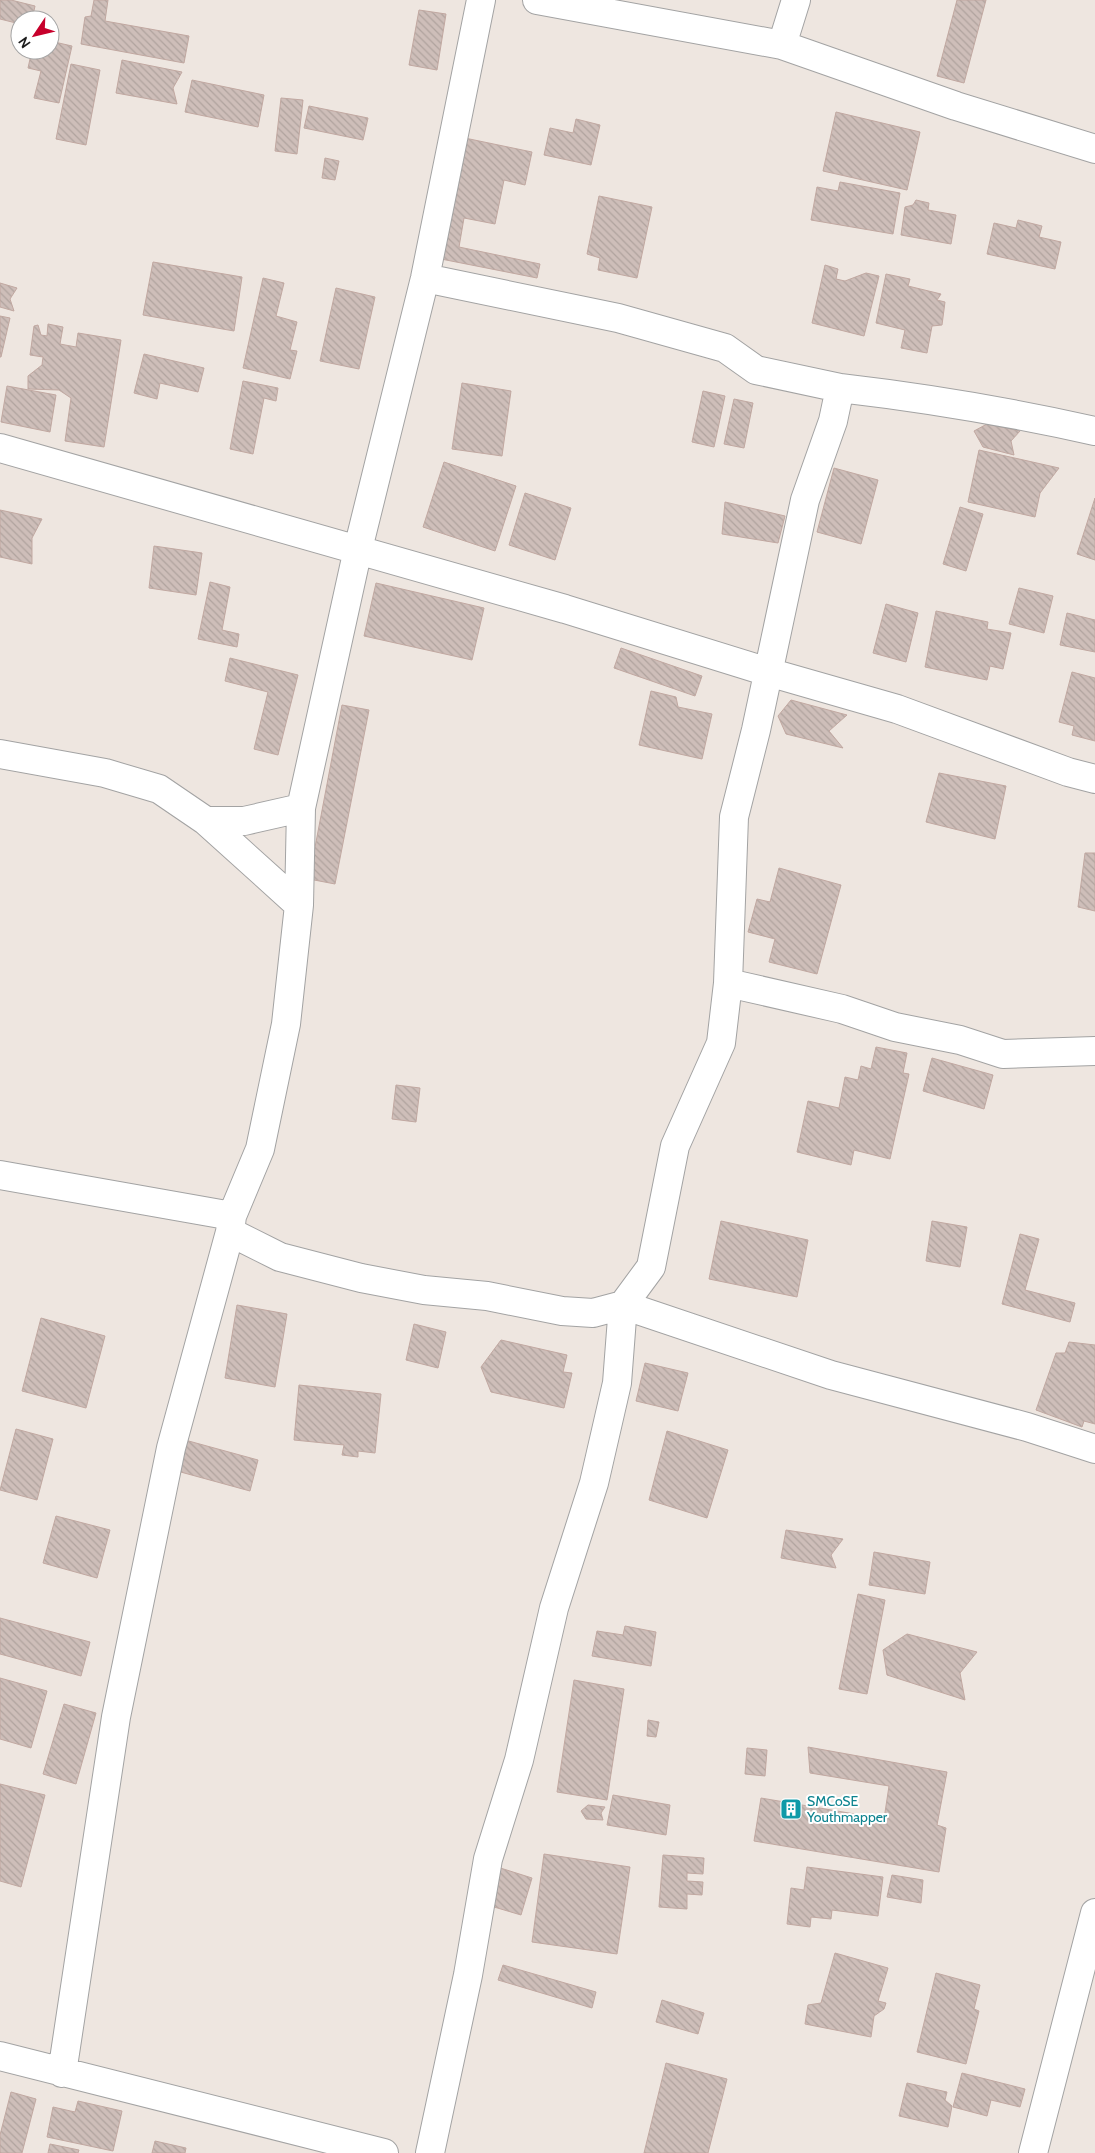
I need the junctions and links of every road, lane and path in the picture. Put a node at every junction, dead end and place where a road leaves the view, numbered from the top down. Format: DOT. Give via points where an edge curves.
graph roads {
  1 [pos="481,0"];
  2 [pos="537,0"];
  3 [pos="796,0"];
  4 [pos="782,45"];
  5 [pos="1095,149"];
  6 [pos="425,278"];
  7 [pos="840,388"];
  8 [pos="1095,431"];
  9 [pos="0,448"];
  10 [pos="358,550"];
  11 [pos="768,672"];
  12 [pos="0,754"];
  13 [pos="1095,779"];
  14 [pos="301,808"];
  15 [pos="206,821"];
  16 [pos="299,905"];
  17 [pos="728,983"];
  18 [pos="1095,1050"];
  19 [pos="0,1175"];
  20 [pos="231,1224"];
  21 [pos="623,1305"];
  22 [pos="1095,1449"];
  23 [pos="1095,1913"];
  24 [pos="0,2056"];
  25 [pos="62,2073"];
  26 [pos="384,2153"];
  27 [pos="430,2153"];
  28 [pos="1033,2153"];
  1 -- 6 [label="street"];
  2 -- 4 [label="street"];
  3 -- 4 [label="street"];
  4 -- 5 [label="street" via="956,106"];
  6 -- 7 [label="street" via="618,318 726,348 756,370"];
  6 -- 10 [label="street"];
  7 -- 8 [label="street" via="1002,411"];
  7 -- 11 [label="street" via="833,421 805,500"];
  9 -- 10 [label="street"];
  10 -- 11 [label="street" via="565,608"];
  10 -- 14 [label="street"];
  11 -- 13 [label="street" via="897,709"];
  11 -- 17 [label="street" via="734,817"];
  12 -- 15 [label="street" via="105,773 159,789"];
  14 -- 15 [label="street" via="244,821"];
  14 -- 16 [label="street"];
  15 -- 16 [label="street"];
  16 -- 20 [label="street" via="286,1024 260,1149"];
  17 -- 18 [label="street" via="842,1009 894,1027 960,1040 1003,1054"];
  17 -- 21 [label="street" via="721,1044 675,1146 651,1267"];
  19 -- 20 [label="street"];
  20 -- 21 [label="street" via="280,1256 361,1278 424,1290 487,1296 562,1311 593,1313"];
  20 -- 25 [label="street" via="171,1448 118,1708"];
  21 -- 22 [label="street" via="831,1375 1027,1427"];
  21 -- 27 [label="street" via="617,1383 596,1474 554,1608 519,1760 488,1859 468,1975"];
  23 -- 28 [label="street"];
  24 -- 25 [label="street"];
  25 -- 26 [label="street"];
}
